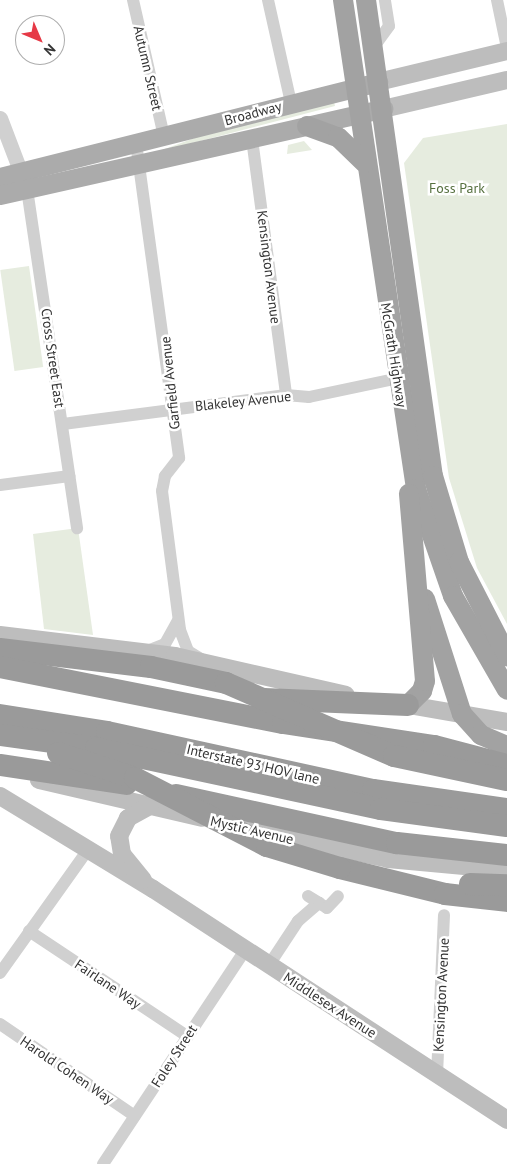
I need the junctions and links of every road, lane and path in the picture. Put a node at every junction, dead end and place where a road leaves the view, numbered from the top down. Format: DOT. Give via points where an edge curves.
graph roads {
  1 [pos="133,0"];
  2 [pos="268,0"];
  3 [pos="343,0"];
  4 [pos="366,0"];
  5 [pos="385,0"];
  6 [pos="497,0"];
  7 [pos="373,48"];
  8 [pos="507,50"];
  9 [pos="507,80"];
  10 [pos="378,82"];
  11 [pos="354,87"];
  12 [pos="291,103"];
  13 [pos="383,109"];
  14 [pos="358,115"];
  15 [pos="0,118"];
  16 [pos="307,126"];
  17 [pos="164,136"];
  18 [pos="252,139"];
  19 [pos="136,144"];
  20 [pos="365,163"];
  21 [pos="141,164"];
  22 [pos="0,177"];
  23 [pos="24,181"];
  24 [pos="0,195"];
  25 [pos="417,365"];
  26 [pos="398,381"];
  27 [pos="286,395"];
  28 [pos="174,408"];
  29 [pos="63,424"];
  30 [pos="410,458"];
  31 [pos="69,476"];
  32 [pos="0,485"];
  33 [pos="77,528"];
  34 [pos="412,559"];
  35 [pos="179,619"];
  36 [pos="0,635"];
  37 [pos="0,649"];
  38 [pos="507,656"];
  39 [pos="148,659"];
  40 [pos="206,662"];
  41 [pos="0,668"];
  42 [pos="0,674"];
  43 [pos="51,677"];
  44 [pos="507,690"];
  45 [pos="125,692"];
  46 [pos="0,700"];
  47 [pos="408,705"];
  48 [pos="462,714"];
  49 [pos="0,715"];
  50 [pos="507,722"];
  51 [pos="62,732"];
  52 [pos="0,736"];
  53 [pos="507,746"];
  54 [pos="0,766"];
  55 [pos="507,766"];
  56 [pos="0,771"];
  57 [pos="507,780"];
  58 [pos="507,793"];
  59 [pos="0,796"];
  60 [pos="150,806"];
  61 [pos="507,809"];
  62 [pos="507,826"];
  63 [pos="87,851"];
  64 [pos="340,868"];
  65 [pos="505,868"];
  66 [pos="153,889"];
  67 [pos="338,896"];
  68 [pos="507,901"];
  69 [pos="444,915"];
  70 [pos="29,932"];
  71 [pos="246,949"];
  72 [pos="269,965"];
  73 [pos="0,973"];
  74 [pos="0,1024"];
  75 [pos="188,1036"];
  76 [pos="437,1075"];
  77 [pos="135,1116"];
  78 [pos="507,1120"];
  79 [pos="103,1164"];
  1 -- 17 [label="street, Autumn Street"];
  2 -- 12 [label="street"];
  3 -- 11 [label="highway, McGrath Highway"];
  4 -- 7 [label="highway, McGrath Highway"];
  5 -- 7 [label="street" via="389,26"];
  6 -- 8 [label="street"];
  7 -- 10 [label="highway, McGrath Highway"];
  8 -- 10 [label="main road, Broadway"];
  9 -- 13 [label="main road, Broadway"];
  10 -- 11 [label="main road, Broadway"];
  10 -- 13 [label="highway, McGrath Highway"];
  11 -- 12 [label="main road, Broadway"];
  11 -- 14 [label="highway, McGrath Highway"];
  12 -- 17 [label="main road, Broadway"];
  13 -- 14 [label="main road, Broadway"];
  13 -- 25 [label="highway, McGrath Highway"];
  14 -- 16 [label="main road, Broadway"];
  14 -- 20 [label="highway, McGrath Highway"];
  15 -- 23 [label="street"];
  16 -- 18 [label="main road, Broadway"];
  16 -- 20 [label="highway" via="338,136"];
  17 -- 19 [label="main road, Broadway"];
  18 -- 21 [label="main road, Broadway"];
  18 -- 27 [label="street, Kensington Avenue"];
  19 -- 21 [label="street, Garfield Avenue"];
  19 -- 23 [label="main road, Broadway"];
  20 -- 26 [label="highway, McGrath Highway"];
  21 -- 23 [label="main road, Broadway"];
  21 -- 28 [label="street, Garfield Avenue"];
  22 -- 23 [label="main road, Broadway"];
  23 -- 24 [label="main road, Broadway"];
  23 -- 29 [label="street, Cross Street East"];
  25 -- 26 [label="street"];
  25 -- 38 [label="highway, McGrath Highway" via="443,514 470,587"];
  26 -- 27 [label="street, Blakeley Avenue" via="308,396"];
  26 -- 30 [label="highway, McGrath Highway"];
  27 -- 28 [label="street, Blakeley Avenue"];
  28 -- 29 [label="street, Blakeley Avenue"];
  28 -- 35 [label="street, Garfield Avenue" via="179,458 162,483"];
  29 -- 31 [label="street, Cross Street East"];
  30 -- 34 [label="highway"];
  30 -- 44 [label="highway, McGrath Highway" via="422,514 448,584"];
  31 -- 32 [label="street"];
  31 -- 33 [label="street, Cross Street East"];
  34 -- 47 [label="highway" via="424,681 422,691"];
  34 -- 48 [label="highway"];
  35 -- 39 [label="street" via="165,644"];
  35 -- 40 [label="street, Garfield Avenue" via="188,651"];
  36 -- 39 [label="main road"];
  37 -- 39 [label="highway"];
  39 -- 40 [label="main road"];
  39 -- 57 [label="highway, bridge" via="226,683 394,756"];
  40 -- 47 [label="main road" via="334,693"];
  41 -- 43 [label="highway"];
  42 -- 43 [label="highway"];
  43 -- 45 [label="highway"];
  45 -- 47 [label="highway"];
  45 -- 55 [label="highway" via="434,746"];
  46 -- 51 [label="highway"];
  47 -- 48 [label="main road"];
  48 -- 50 [label="main road"];
  48 -- 53 [label="highway" via="481,735"];
  49 -- 51 [label="highway, Interstate 93 HOV lane"];
  51 -- 52 [label="highway"];
  51 -- 58 [label="highway"];
  51 -- 61 [label="highway, Interstate 93 HOV lane" via="373,790"];
  51 -- 62 [label="highway" via="342,802"];
  51 -- 64 [label="highway, bridge" via="135,778 267,846"];
  54 -- 65 [label="highway" via="98,778 422,847"];
  56 -- 60 [label="main road, Mystic Avenue"];
  59 -- 63 [label="main road, Middlesex Avenue"];
  60 -- 65 [label="main road, Mystic Avenue" via="388,859"];
  60 -- 66 [label="main road, Middlesex Avenue" via="128,818 119,845 128,864"];
  63 -- 66 [label="main road, Middlesex Avenue"];
  63 -- 70 [label="street"];
  64 -- 65 [label="highway" via="412,879"];
  64 -- 68 [label="highway" via="445,894"];
  66 -- 71 [label="main road, Middlesex Avenue"];
  67 -- 72 [label="street" via="327,908 314,899"];
  69 -- 76 [label="street, Kensington Avenue"];
  70 -- 73 [label="street"];
  70 -- 75 [label="street, Fairlane Way"];
  71 -- 72 [label="main road, Middlesex Avenue"];
  71 -- 75 [label="street, Foley Street"];
  72 -- 76 [label="main road, Middlesex Avenue"];
  74 -- 77 [label="street, Harold Cohen Way"];
  75 -- 77 [label="street, Foley Street"];
  76 -- 78 [label="main road, Middlesex Avenue"];
  77 -- 79 [label="street, Foley Street"];
}
